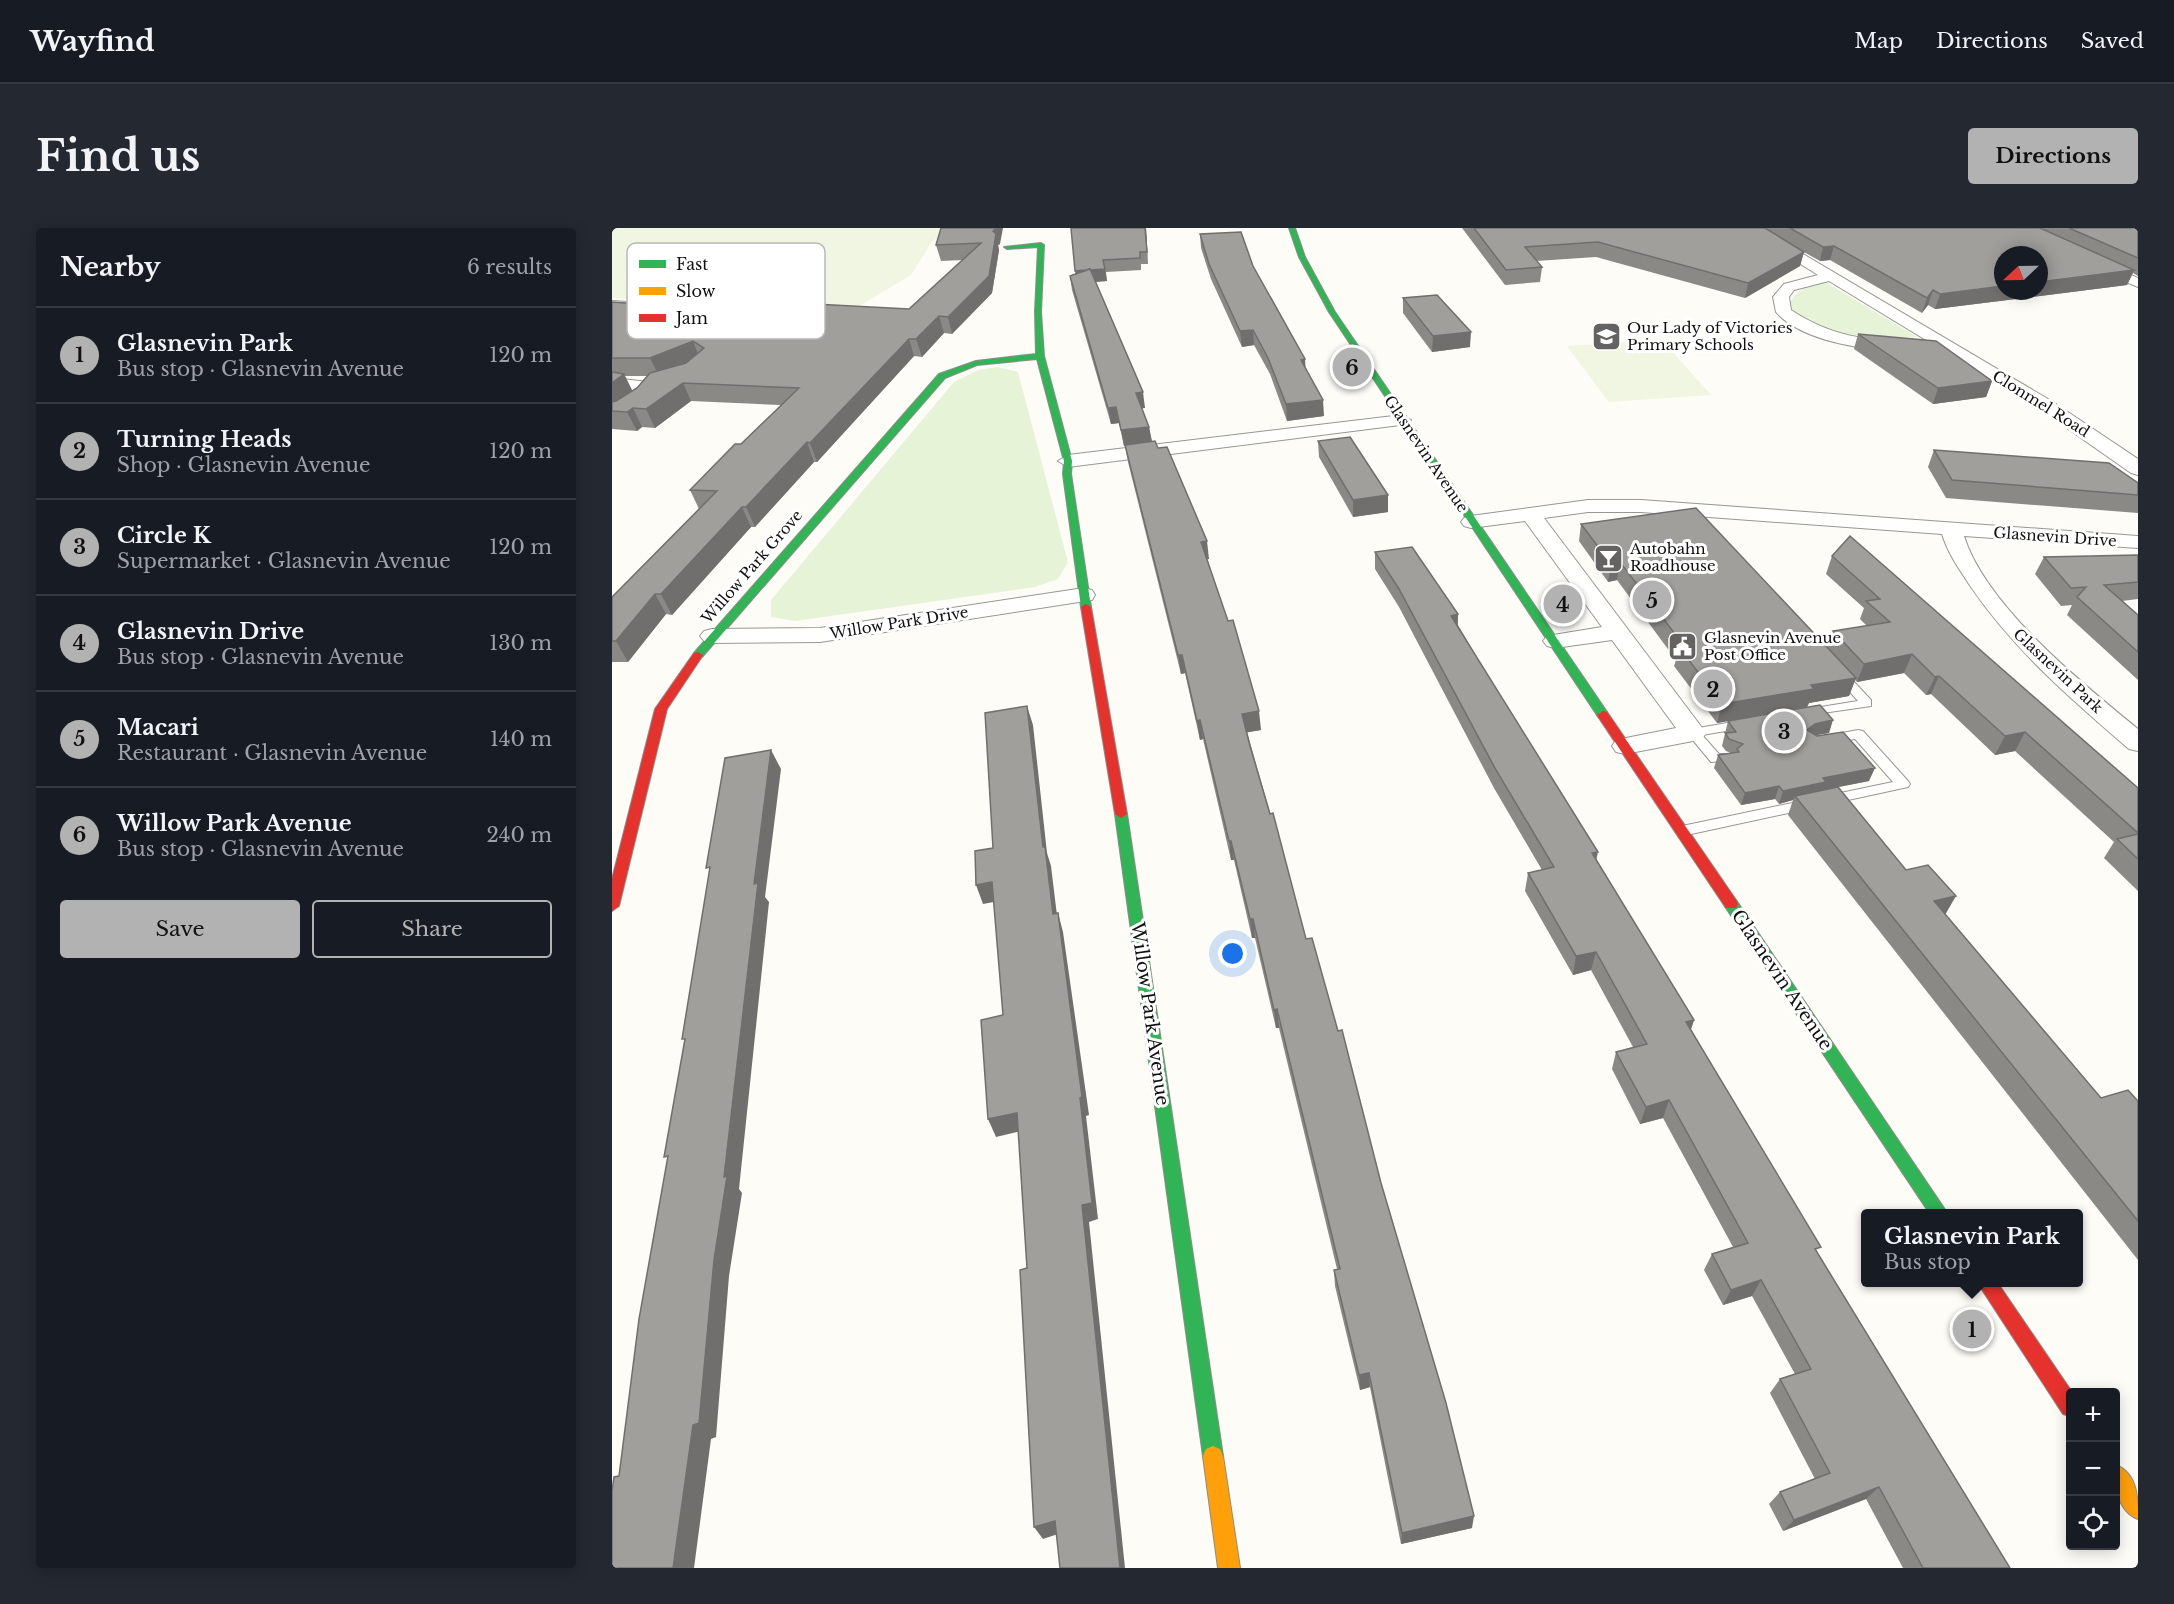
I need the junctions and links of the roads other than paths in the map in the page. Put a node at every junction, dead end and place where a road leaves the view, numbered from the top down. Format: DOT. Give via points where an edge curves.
graph roads {
  1 [pos="1292,228"];
  2 [pos="1781,228"];
  3 [pos="1753,230"];
  4 [pos="1007,247"];
  5 [pos="2077,255"];
  6 [pos="1828,277"];
  7 [pos="2138,283"];
  8 [pos="612,306"];
  9 [pos="627,307"];
  10 [pos="1940,342"];
  11 [pos="1040,356"];
  12 [pos="693,371"];
  13 [pos="612,383"];
  14 [pos="649,387"];
  15 [pos="631,404"];
  16 [pos="1402,420"];
  17 [pos="1068,461"];
  18 [pos="2138,470"];
  19 [pos="1530,514"];
  20 [pos="1471,522"];
  21 [pos="1952,530"];
  22 [pos="2138,542"];
  23 [pos="1084,595"];
  24 [pos="1618,632"];
  25 [pos="712,636"];
  26 [pos="1555,641"];
  27 [pos="1826,659"];
  28 [pos="1797,715"];
  29 [pos="1762,721"];
  30 [pos="1693,733"];
  31 [pos="1812,742"];
  32 [pos="2138,743"];
  33 [pos="1625,746"];
  34 [pos="1730,757"];
  35 [pos="1682,831"];
  36 [pos="612,906"];
  37 [pos="1937,1209"];
  38 [pos="1989,1287"];
  39 [pos="2066,1401"];
  40 [pos="2120,1482"];
  41 [pos="2138,1509"];
  42 [pos="1229,1568"];
  1 -- 16 [label="street, Glasnevin Avenue" via="1302,257 1332,312"];
  2 -- 3 [label="street"];
  3 -- 6 [label="street, Clonmel Road"];
  4 -- 11 [label="street, Willow Park Avenue" via="1041,244"];
  5 -- 7 [label="street"];
  6 -- 10 [label="street, Clonmel Road"];
  6 -- 10 [label="street" via="1789,287 1781,297 1784,312 1815,330 1845,339 1891,344"];
  8 -- 9 [label="street"];
  10 -- 18 [label="street, Clonmel Road" via="2047,406"];
  11 -- 17 [label="street, Willow Park Avenue"];
  11 -- 25 [label="street, Willow Park Grove" via="976,363 942,376"];
  12 -- 14 [label="street" via="669,383"];
  13 -- 14 [label="street"];
  14 -- 15 [label="street"];
  16 -- 17 [label="street"];
  16 -- 20 [label="street, Glasnevin Avenue"];
  17 -- 23 [label="street, Willow Park Avenue"];
  19 -- 20 [label="street, Glasnevin Drive"];
  19 -- 21 [label="street, Glasnevin Drive" via="1588,506"];
  19 -- 24 [label="street"];
  20 -- 26 [label="street, Glasnevin Avenue"];
  21 -- 22 [label="street, Glasnevin Drive"];
  21 -- 32 [label="street, Glasnevin Park" via="1954,544 1986,595 2022,641"];
  23 -- 25 [label="street, Willow Park Drive" via="820,635"];
  23 -- 42 [label="street, Willow Park Avenue" via="1131,877"];
  24 -- 26 [label="street"];
  24 -- 30 [label="street"];
  25 -- 36 [label="street, Willow Park Grove" via="661,709"];
  26 -- 33 [label="street, Glasnevin Avenue"];
  27 -- 28 [label="lane" via="1867,703"];
  29 -- 30 [label="lane"];
  30 -- 33 [label="street"];
  30 -- 34 [label="lane" via="1716,759"];
  31 -- 35 [label="lane" via="1858,734 1903,784"];
  33 -- 35 [label="street, Glasnevin Avenue"];
  35 -- 37 [label="street, Glasnevin Avenue"];
  38 -- 39 [label="street"];
  40 -- 41 [label="street"];
}
